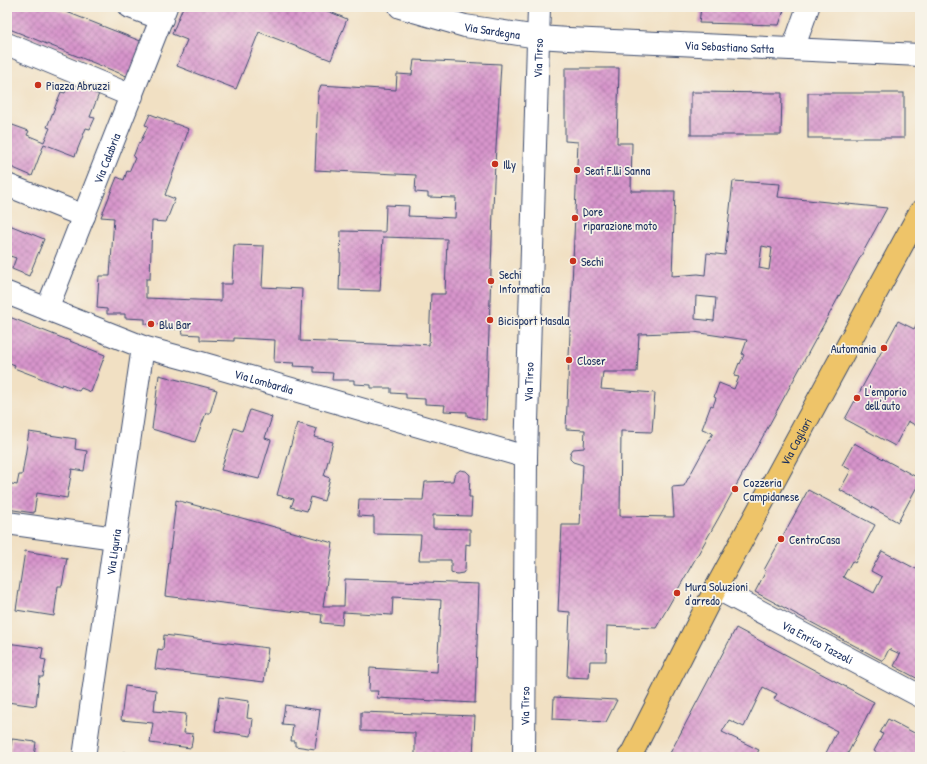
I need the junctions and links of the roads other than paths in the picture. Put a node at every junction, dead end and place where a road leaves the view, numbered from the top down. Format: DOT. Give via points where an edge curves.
graph roads {
  1 [pos="130,7"];
  2 [pos="400,7"];
  3 [pos="540,7"];
  4 [pos="808,7"];
  5 [pos="164,13"];
  6 [pos="538,37"];
  7 [pos="7,44"];
  8 [pos="793,49"];
  9 [pos="920,55"];
  10 [pos="132,96"];
  11 [pos="7,185"];
  12 [pos="920,212"];
  13 [pos="84,216"];
  14 [pos="7,293"];
  15 [pos="47,309"];
  16 [pos="143,347"];
  17 [pos="526,457"];
  18 [pos="7,524"];
  19 [pos="114,538"];
  20 [pos="716,588"];
  21 [pos="920,696"];
  22 [pos="84,757"];
  23 [pos="524,757"];
  24 [pos="629,757"];
  1 -- 5 [label="street"];
  2 -- 6 [label="street, Via Sardegna" via="465,26"];
  3 -- 6 [label="street, Via Tirso"];
  4 -- 8 [label="street"];
  5 -- 10 [label="street, Via Calabria"];
  6 -- 8 [label="street, Via Sebastiano Satta"];
  6 -- 17 [label="street, Via Tirso"];
  7 -- 10 [label="street"];
  8 -- 9 [label="street, Via Sebastiano Satta"];
  10 -- 13 [label="street, Via Calabria"];
  11 -- 13 [label="street"];
  12 -- 20 [label="main road, Via Cagliari"];
  13 -- 15 [label="street, Via Calabria"];
  14 -- 15 [label="street, Via Lombardia"];
  15 -- 16 [label="street, Via Lombardia"];
  16 -- 17 [label="street, Via Lombardia"];
  16 -- 19 [label="street, Via Liguria"];
  17 -- 23 [label="street, Via Tirso"];
  18 -- 19 [label="street"];
  19 -- 22 [label="street, Via Liguria"];
  20 -- 21 [label="street, Via Enrico Tazzoli"];
  20 -- 24 [label="main road, Via Cagliari"];
}
